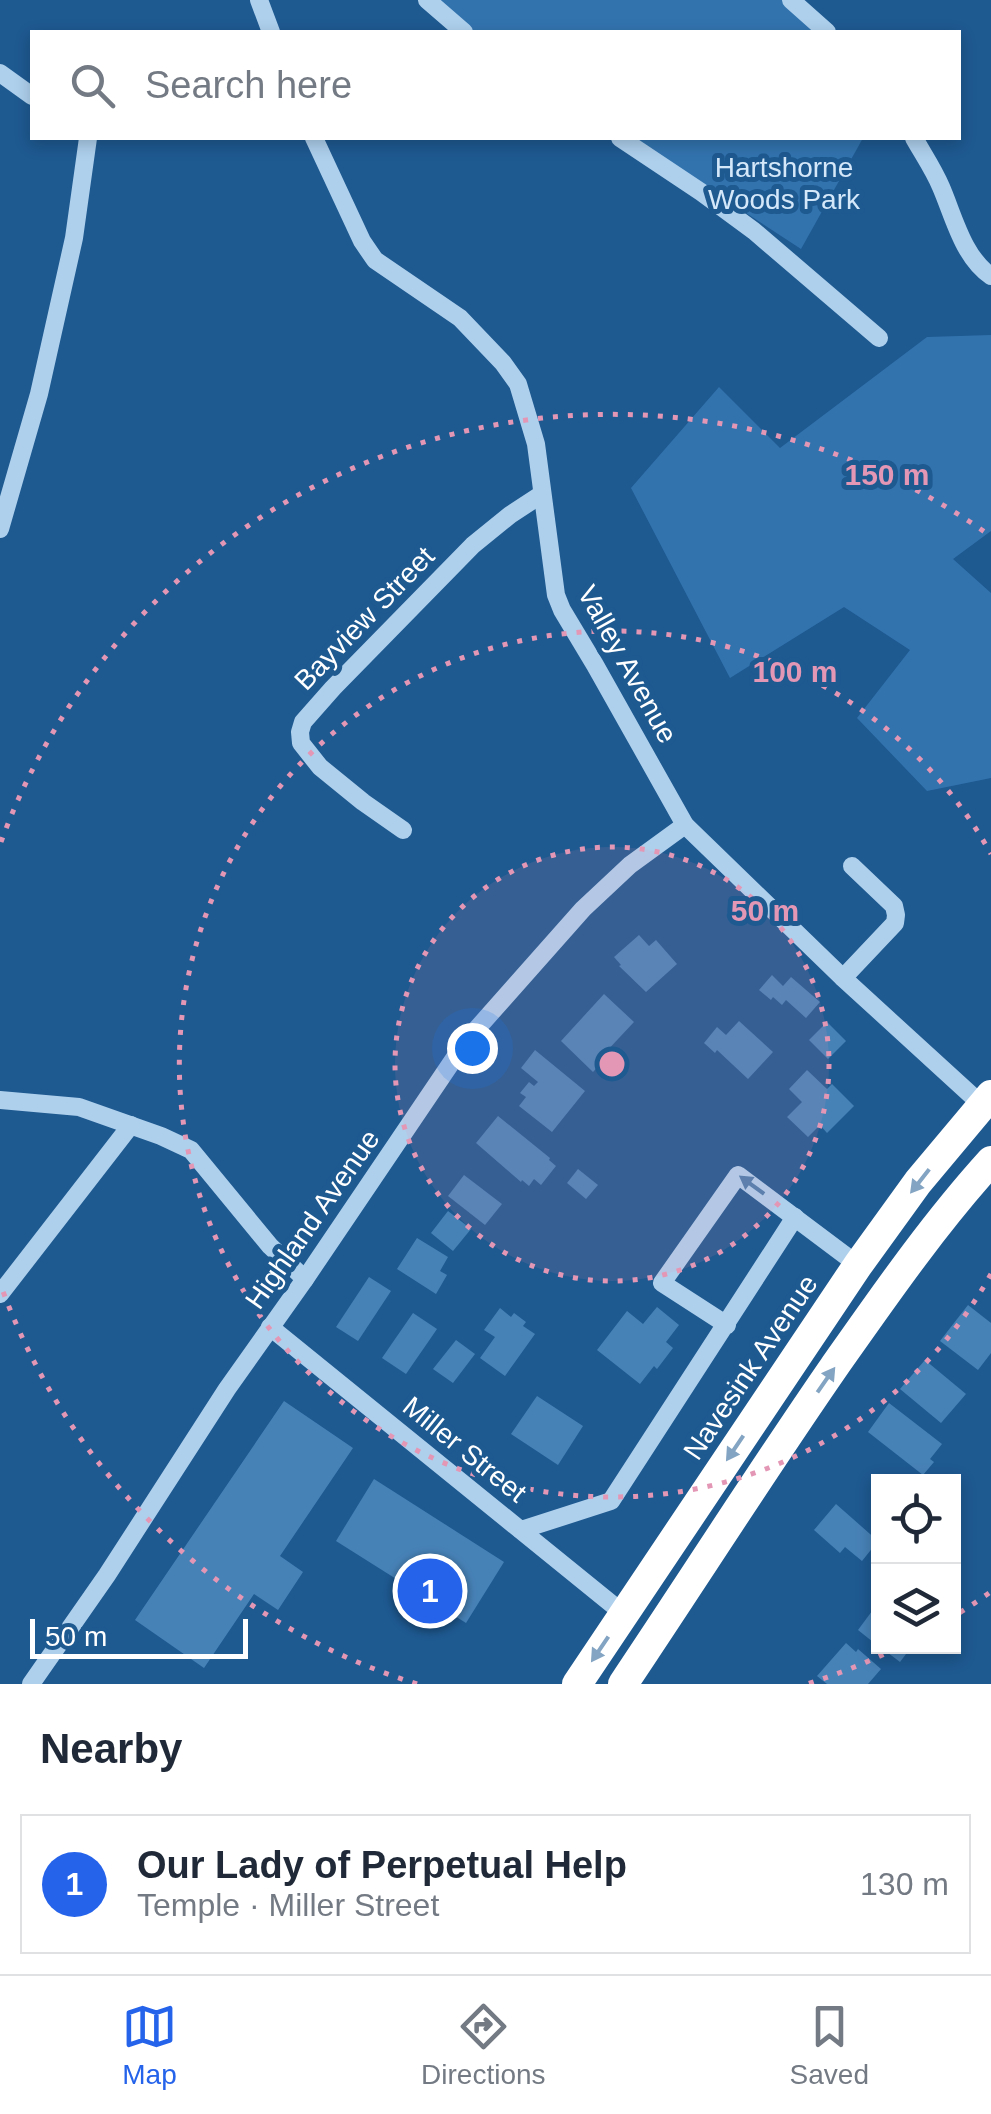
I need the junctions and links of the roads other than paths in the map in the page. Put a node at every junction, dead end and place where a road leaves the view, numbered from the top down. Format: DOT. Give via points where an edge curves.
graph roads {
  1 [pos="259,0"];
  2 [pos="427,0"];
  3 [pos="790,0"];
  4 [pos="270,30"];
  5 [pos="462,30"];
  6 [pos="825,30"];
  7 [pos="0,73"];
  8 [pos="30,95"];
  9 [pos="88,140"];
  10 [pos="315,140"];
  11 [pos="623,140"];
  12 [pos="915,140"];
  13 [pos="991,276"];
  14 [pos="879,338"];
  15 [pos="542,494"];
  16 [pos="0,528"];
  17 [pos="685,825"];
  18 [pos="403,830"];
  19 [pos="852,866"];
  20 [pos="843,978"];
  21 [pos="0,1100"];
  22 [pos="986,1100"];
  23 [pos="132,1126"];
  24 [pos="991,1161"];
  25 [pos="795,1218"];
  26 [pos="858,1265"];
  27 [pos="305,1280"];
  28 [pos="0,1294"];
  29 [pos="727,1325"];
  30 [pos="270,1327"];
  31 [pos="521,1530"];
  32 [pos="624,1614"];
  33 [pos="656,1636"];
  34 [pos="31,1684"];
  35 [pos="577,1684"];
  36 [pos="623,1684"];
  1 -- 4 [label="street"];
  2 -- 5 [label="street"];
  3 -- 6 [label="street"];
  7 -- 8 [label="street"];
  9 -- 16 [label="street" via="39,394"];
  10 -- 15 [label="street, Valley Avenue" via="375,260 460,318 518,384"];
  11 -- 14 [label="street" via="754,231"];
  12 -- 13 [label="street" via="978,268"];
  15 -- 17 [label="street, Valley Avenue" via="562,610"];
  15 -- 18 [label="street, Bayview Street" via="473,546 302,722 301,743 320,767"];
  17 -- 20 [label="street, Valley Avenue"];
  17 -- 27 [label="street, Highland Avenue" via="583,909 466,1041"];
  19 -- 20 [label="street" via="896,915"];
  20 -- 22 [label="street, Valley Avenue"];
  21 -- 23 [label="street" via="80,1107"];
  22 -- 26 [label="highway, Navesink Avenue, one-way"];
  23 -- 27 [label="street" via="191,1150"];
  23 -- 28 [label="street"];
  33 -- 24 [label="highway, one-way" via="903,1268"];
  25 -- 26 [label="street"];
  25 -- 29 [label="street"];
  25 -- 29 [label="street, one-way" via="738,1175 662,1283"];
  26 -- 32 [label="highway, Navesink Avenue, one-way"];
  27 -- 30 [label="street, Highland Avenue"];
  29 -- 31 [label="street" via="611,1501"];
  30 -- 31 [label="street, Miller Street"];
  30 -- 34 [label="street, Highland Avenue"];
  31 -- 32 [label="street, Miller Street"];
  32 -- 33 [label="highway"];
  32 -- 35 [label="highway, Navesink Avenue, one-way"];
  33 -- 36 [label="highway"];
}
